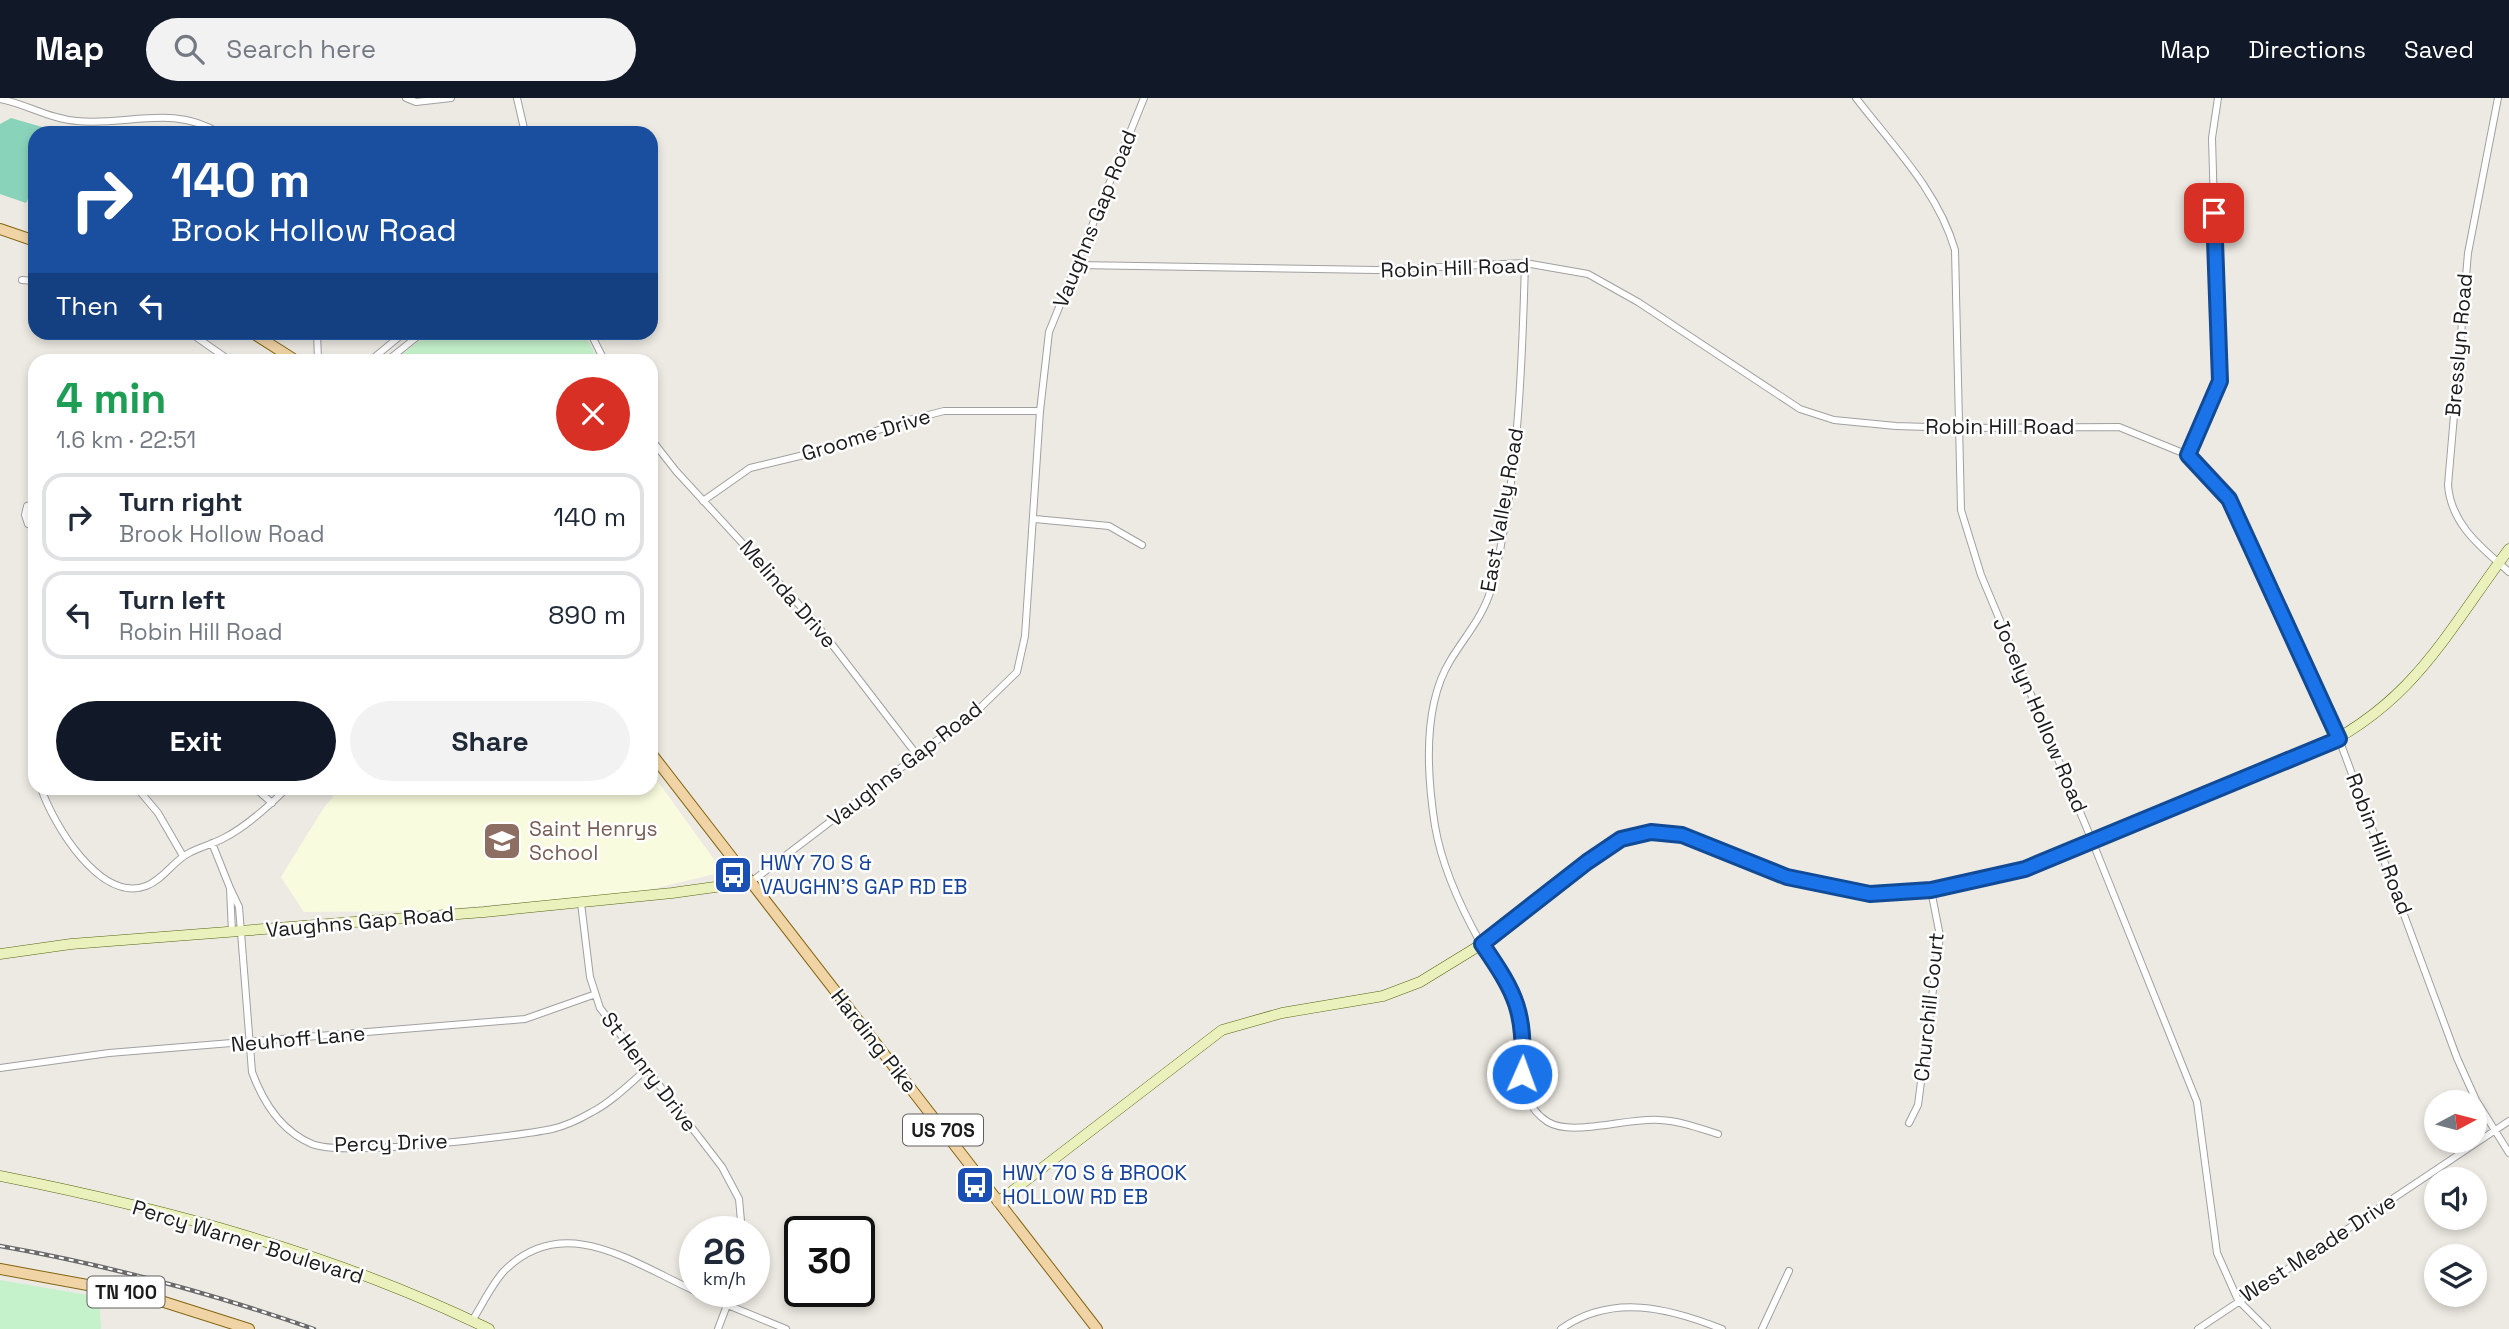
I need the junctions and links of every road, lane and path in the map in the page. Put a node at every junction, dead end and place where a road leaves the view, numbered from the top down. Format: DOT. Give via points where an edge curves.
graph roads {
  1 [pos="406,98"];
  2 [pos="452,98"];
  3 [pos="517,98"];
  4 [pos="1144,98"];
  5 [pos="1856,98"];
  6 [pos="2218,98"];
  7 [pos="2498,98"];
  8 [pos="0,99"];
  9 [pos="205,126"];
  10 [pos="523,126"];
  11 [pos="0,229"];
  12 [pos="28,239"];
  13 [pos="1525,262"];
  14 [pos="1077,265"];
  15 [pos="22,280"];
  16 [pos="28,280"];
  17 [pos="200,340"];
  18 [pos="264,340"];
  19 [pos="395,340"];
  20 [pos="412,340"];
  21 [pos="220,354"];
  22 [pos="286,354"];
  23 [pos="378,354"];
  24 [pos="395,354"];
  25 [pos="1040,411"];
  26 [pos="1961,428"];
  27 [pos="658,447"];
  28 [pos="2188,455"];
  29 [pos="703,501"];
  30 [pos="28,506"];
  31 [pos="1035,519"];
  32 [pos="28,524"];
  33 [pos="1142,545"];
  34 [pos="2509,549"];
  35 [pos="2499,563"];
  36 [pos="2509,572"];
  37 [pos="2339,739"];
  38 [pos="918,755"];
  39 [pos="658,762"];
  40 [pos="44,795"];
  41 [pos="143,795"];
  42 [pos="263,795"];
  43 [pos="280,795"];
  44 [pos="272,803"];
  45 [pos="212,843"];
  46 [pos="2093,843"];
  47 [pos="183,856"];
  48 [pos="751,882"];
  49 [pos="1931,890"];
  50 [pos="582,902"];
  51 [pos="236,932"];
  52 [pos="1482,944"];
  53 [pos="0,954"];
  54 [pos="593,995"];
  55 [pos="248,1044"];
  56 [pos="0,1068"];
  57 [pos="647,1069"];
  58 [pos="2509,1121"];
  59 [pos="1909,1123"];
  60 [pos="2495,1129"];
  61 [pos="1718,1134"];
  62 [pos="2509,1153"];
  63 [pos="0,1177"];
  64 [pos="998,1202"];
  65 [pos="741,1216"];
  66 [pos="0,1269"];
  67 [pos="1789,1271"];
  68 [pos="679,1283"];
  69 [pos="2238,1300"];
  70 [pos="728,1307"];
  71 [pos="731,1307"];
  72 [pos="472,1321"];
  73 [pos="250,1329"];
  74 [pos="489,1329"];
  75 [pos="718,1329"];
  76 [pos="786,1329"];
  77 [pos="1097,1329"];
  78 [pos="1561,1329"];
  79 [pos="1722,1329"];
  80 [pos="1762,1329"];
  81 [pos="2198,1329"];
  82 [pos="2267,1329"];
  1 -- 2 [label="street" via="416,102"];
  3 -- 10 [label="street"];
  4 -- 14 [label="street, Vaughns Gap Road"];
  5 -- 26 [label="street, Jocelyn Hollow Road" via="1923,185 1949,229 1955,250"];
  6 -- 28 [label="street" via="2212,138 2220,381"];
  7 -- 35 [label="street, Bresslyn Road" via="2468,253 2448,485 2449,498 2464,529"];
  8 -- 9 [label="street" via="67,120 173,117"];
  11 -- 12 [label="main road"];
  13 -- 14 [label="street, Robin Hill Road" via="1376,270"];
  13 -- 26 [label="street, Robin Hill Road" via="1588,274 1800,409 1834,420"];
  13 -- 52 [label="street, East Valley Road" via="1522,373 1511,478 1492,585 1485,609 1441,679 1430,748 1435,829 1457,899"];
  14 -- 25 [label="street, Vaughns Gap Road" via="1049,332"];
  15 -- 16 [label="street"];
  17 -- 21 [label="street"];
  18 -- 22 [label="main road"];
  19 -- 23 [label="street"];
  20 -- 24 [label="street"];
  25 -- 29 [label="street, Groome Drive" via="944,411 905,421 750,468"];
  25 -- 31 [label="street, Vaughns Gap Road"];
  26 -- 28 [label="street, Robin Hill Road" via="2119,427"];
  26 -- 46 [label="street, Jocelyn Hollow Road" via="1961,510 1980,575"];
  27 -- 29 [label="street, Melinda Drive"];
  28 -- 37 [label="street, Robin Hill Road" via="2229,499"];
  29 -- 38 [label="street, Melinda Drive" via="807,611"];
  30 -- 32 [label="street"];
  31 -- 33 [label="street" via="1110,526"];
  31 -- 38 [label="street, Vaughns Gap Road" via="1026,636 1017,672 982,706"];
  34 -- 35 [label="street"];
  35 -- 36 [label="street, Bresslyn Road"];
  35 -- 37 [label="street" via="2399,696"];
  37 -- 46 [label="street"];
  37 -- 60 [label="street, Robin Hill Road" via="2457,1058"];
  38 -- 48 [label="street, Vaughns Gap Road"];
  39 -- 48 [label="main road, Harding Pike / US 70S"];
  40 -- 47 [label="street" via="68,839 110,883 125,888 146,886"];
  41 -- 47 [label="street"];
  42 -- 44 [label="street"];
  43 -- 44 [label="street"];
  44 -- 45 [label="street" via="229,836"];
  45 -- 47 [label="street"];
  45 -- 51 [label="street, Percy Drive" via="230,888"];
  46 -- 49 [label="street" via="2004,875"];
  46 -- 69 [label="street, Jocelyn Hollow Road" via="2197,1102 2217,1253"];
  48 -- 50 [label="street, Vaughns Gap Road"];
  48 -- 64 [label="main road, Harding Pike / US 70S"];
  49 -- 52 [label="street" via="1870,894 1811,884 1682,835 1651,832 1621,839 1598,854"];
  49 -- 59 [label="street, Churchill Court" via="1940,936 1917,1105"];
  50 -- 51 [label="street, Vaughns Gap Road"];
  50 -- 54 [label="street, St Henry Drive"];
  51 -- 53 [label="street, Vaughns Gap Road"];
  51 -- 55 [label="street, Percy Drive"];
  52 -- 61 [label="street, East Valley Road" via="1511,986 1523,1033 1523,1090 1532,1108 1549,1123 1566,1128 1657,1119"];
  52 -- 64 [label="street" via="1420,982 1383,996 1282,1013 1222,1031"];
  54 -- 55 [label="street, Neuhoff Lane" via="526,1019"];
  54 -- 57 [label="street, St Henry Drive" via="611,1026"];
  55 -- 56 [label="street, Neuhoff Lane" via="109,1053"];
  55 -- 57 [label="street, Percy Drive" via="261,1097 283,1125 313,1144 344,1148 493,1138 555,1128 594,1111"];
  57 -- 65 [label="street, St Henry Drive" via="722,1167 739,1199"];
  58 -- 60 [label="street, West Meade Drive"];
  60 -- 62 [label="street, Robin Hill Road"];
  60 -- 69 [label="street, West Meade Drive"];
  63 -- 72 [label="street, Percy Warner Boulevard" via="86,1193 216,1227 346,1270"];
  64 -- 77 [label="main road, Harding Pike / US 70S"];
  66 -- 73 [label="main road, TN 100" via="142,1295"];
  67 -- 80 [label="street"];
  68 -- 72 [label="street" via="589,1243 563,1241 535,1248 504,1272"];
  69 -- 81 [label="street, West Meade Drive"];
  69 -- 82 [label="street, Jocelyn Hollow Road"];
  70 -- 75 [label="street"];
  71 -- 76 [label="street"];
  72 -- 74 [label="street, Percy Warner Boulevard"];
  78 -- 79 [label="street" via="1596,1312 1633,1307 1665,1308"];
}
